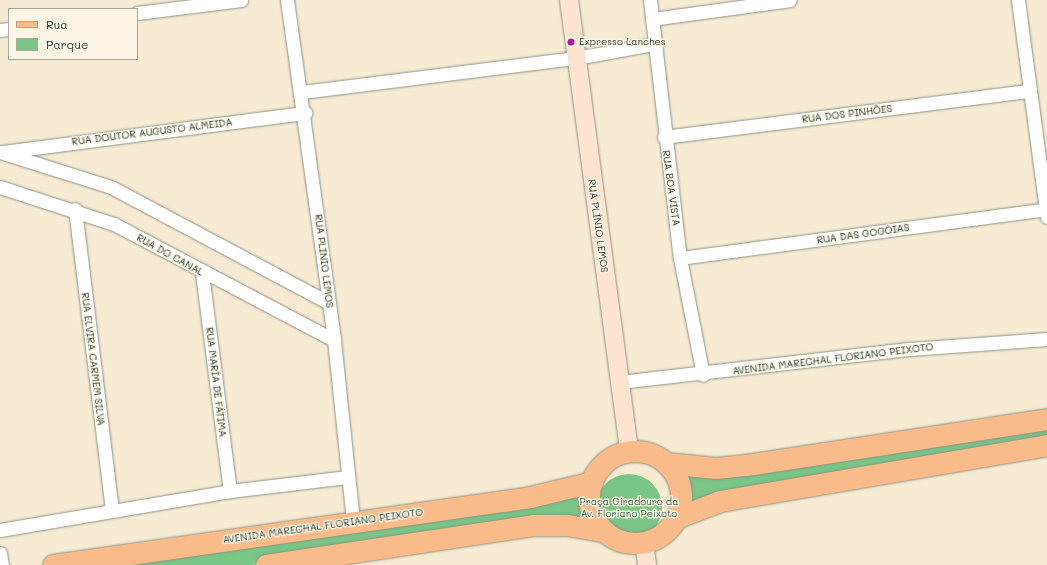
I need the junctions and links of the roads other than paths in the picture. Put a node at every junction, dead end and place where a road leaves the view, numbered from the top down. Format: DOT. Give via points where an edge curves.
graph roads {
  1 [pos="241,0"];
  2 [pos="287,0"];
  3 [pos="569,0"];
  4 [pos="650,0"];
  5 [pos="790,0"];
  6 [pos="1018,0"];
  7 [pos="138,13"];
  8 [pos="652,19"];
  9 [pos="654,44"];
  10 [pos="576,58"];
  11 [pos="302,92"];
  12 [pos="1029,92"];
  13 [pos="305,113"];
  14 [pos="664,137"];
  15 [pos="0,152"];
  16 [pos="0,187"];
  17 [pos="75,209"];
  18 [pos="1046,213"];
  19 [pos="680,258"];
  20 [pos="202,273"];
  21 [pos="329,303"];
  22 [pos="1047,339"];
  23 [pos="334,340"];
  24 [pos="703,375"];
  25 [pos="619,382"];
  26 [pos="1047,419"];
  27 [pos="1047,445"];
  28 [pos="629,451"];
  29 [pos="666,464"];
  30 [pos="347,477"];
  31 [pos="592,482"];
  32 [pos="230,491"];
  33 [pos="112,510"];
  34 [pos="676,518"];
  35 [pos="353,522"];
  36 [pos="0,530"];
  37 [pos="605,532"];
  38 [pos="644,543"];
  39 [pos="0,554"];
  40 [pos="307,562"];
  41 [pos="2,565"];
  42 [pos="53,565"];
  43 [pos="266,565"];
  44 [pos="646,565"];
  1 -- 7 [label="street"];
  2 -- 11 [label="street, RUA PLINIO LEMOS"];
  3 -- 10 [label="street, RUA PLÍNIO LEMOS"];
  4 -- 8 [label="street, RUA BOA VISTA"];
  5 -- 8 [label="street"];
  6 -- 12 [label="street"];
  8 -- 9 [label="street, RUA BOA VISTA"];
  9 -- 10 [label="street"];
  9 -- 14 [label="street, RUA BOA VISTA"];
  10 -- 11 [label="street"];
  10 -- 25 [label="street, RUA PLÍNIO LEMOS"];
  11 -- 13 [label="street, RUA PLINIO LEMOS"];
  12 -- 14 [label="street, RUA DOS PINHÕES"];
  12 -- 18 [label="street"];
  13 -- 15 [label="street, RUA DOUTOR AUGUSTO ALMEIDA"];
  13 -- 21 [label="street, RUA PLINIO LEMOS"];
  14 -- 19 [label="street, RUA BOA VISTA"];
  15 -- 21 [label="street" via="111,187"];
  16 -- 17 [label="street, RUA DO CANAL"];
  17 -- 20 [label="street, RUA DO CANAL" via="114,224"];
  17 -- 33 [label="street, RUA ELVIRA CARMEM SILVA"];
  18 -- 19 [label="street, RUA DAS GOGÓIAS"];
  19 -- 24 [label="street, RUA BOA VISTA"];
  20 -- 23 [label="street, RUA DO CANAL"];
  20 -- 32 [label="street, RUA MARÍA DE FÁTIMA"];
  21 -- 23 [label="street, RUA PLINIO LEMOS"];
  22 -- 24 [label="street, AVENIDA MARECHAL FLORIANO PEIXOTO" via="910,349"];
  23 -- 30 [label="street, RUA PLINIO LEMOS"];
  24 -- 25 [label="street, AVENIDA MARECHAL FLORIANO PEIXOTO"];
  25 -- 28 [label="street, RUA PLÍNIO LEMOS"];
  26 -- 29 [label="main road" via="746,465 716,468"];
  27 -- 34 [label="main road" via="720,501"];
  28 -- 29 [label="main road" via="646,452"];
  28 -- 31 [label="main road" via="608,460"];
  29 -- 34 [label="main road" via="681,489"];
  30 -- 32 [label="street"];
  30 -- 35 [label="street, RUA PLINIO LEMOS"];
  31 -- 35 [label="main road, AVENIDA MARECHAL FLORIANO PEIXOTO" via="530,497"];
  31 -- 37 [label="main road" via="591,509"];
  32 -- 33 [label="street"];
  33 -- 36 [label="street"];
  34 -- 38 [label="main road" via="661,535"];
  35 -- 42 [label="main road, AVENIDA MARECHAL FLORIANO PEIXOTO"];
  37 -- 38 [label="main road" via="618,540"];
  37 -- 40 [label="main road" via="567,525 533,525"];
  38 -- 44 [label="street"];
  39 -- 41 [label="street"];
  40 -- 43 [label="main road"];
}
